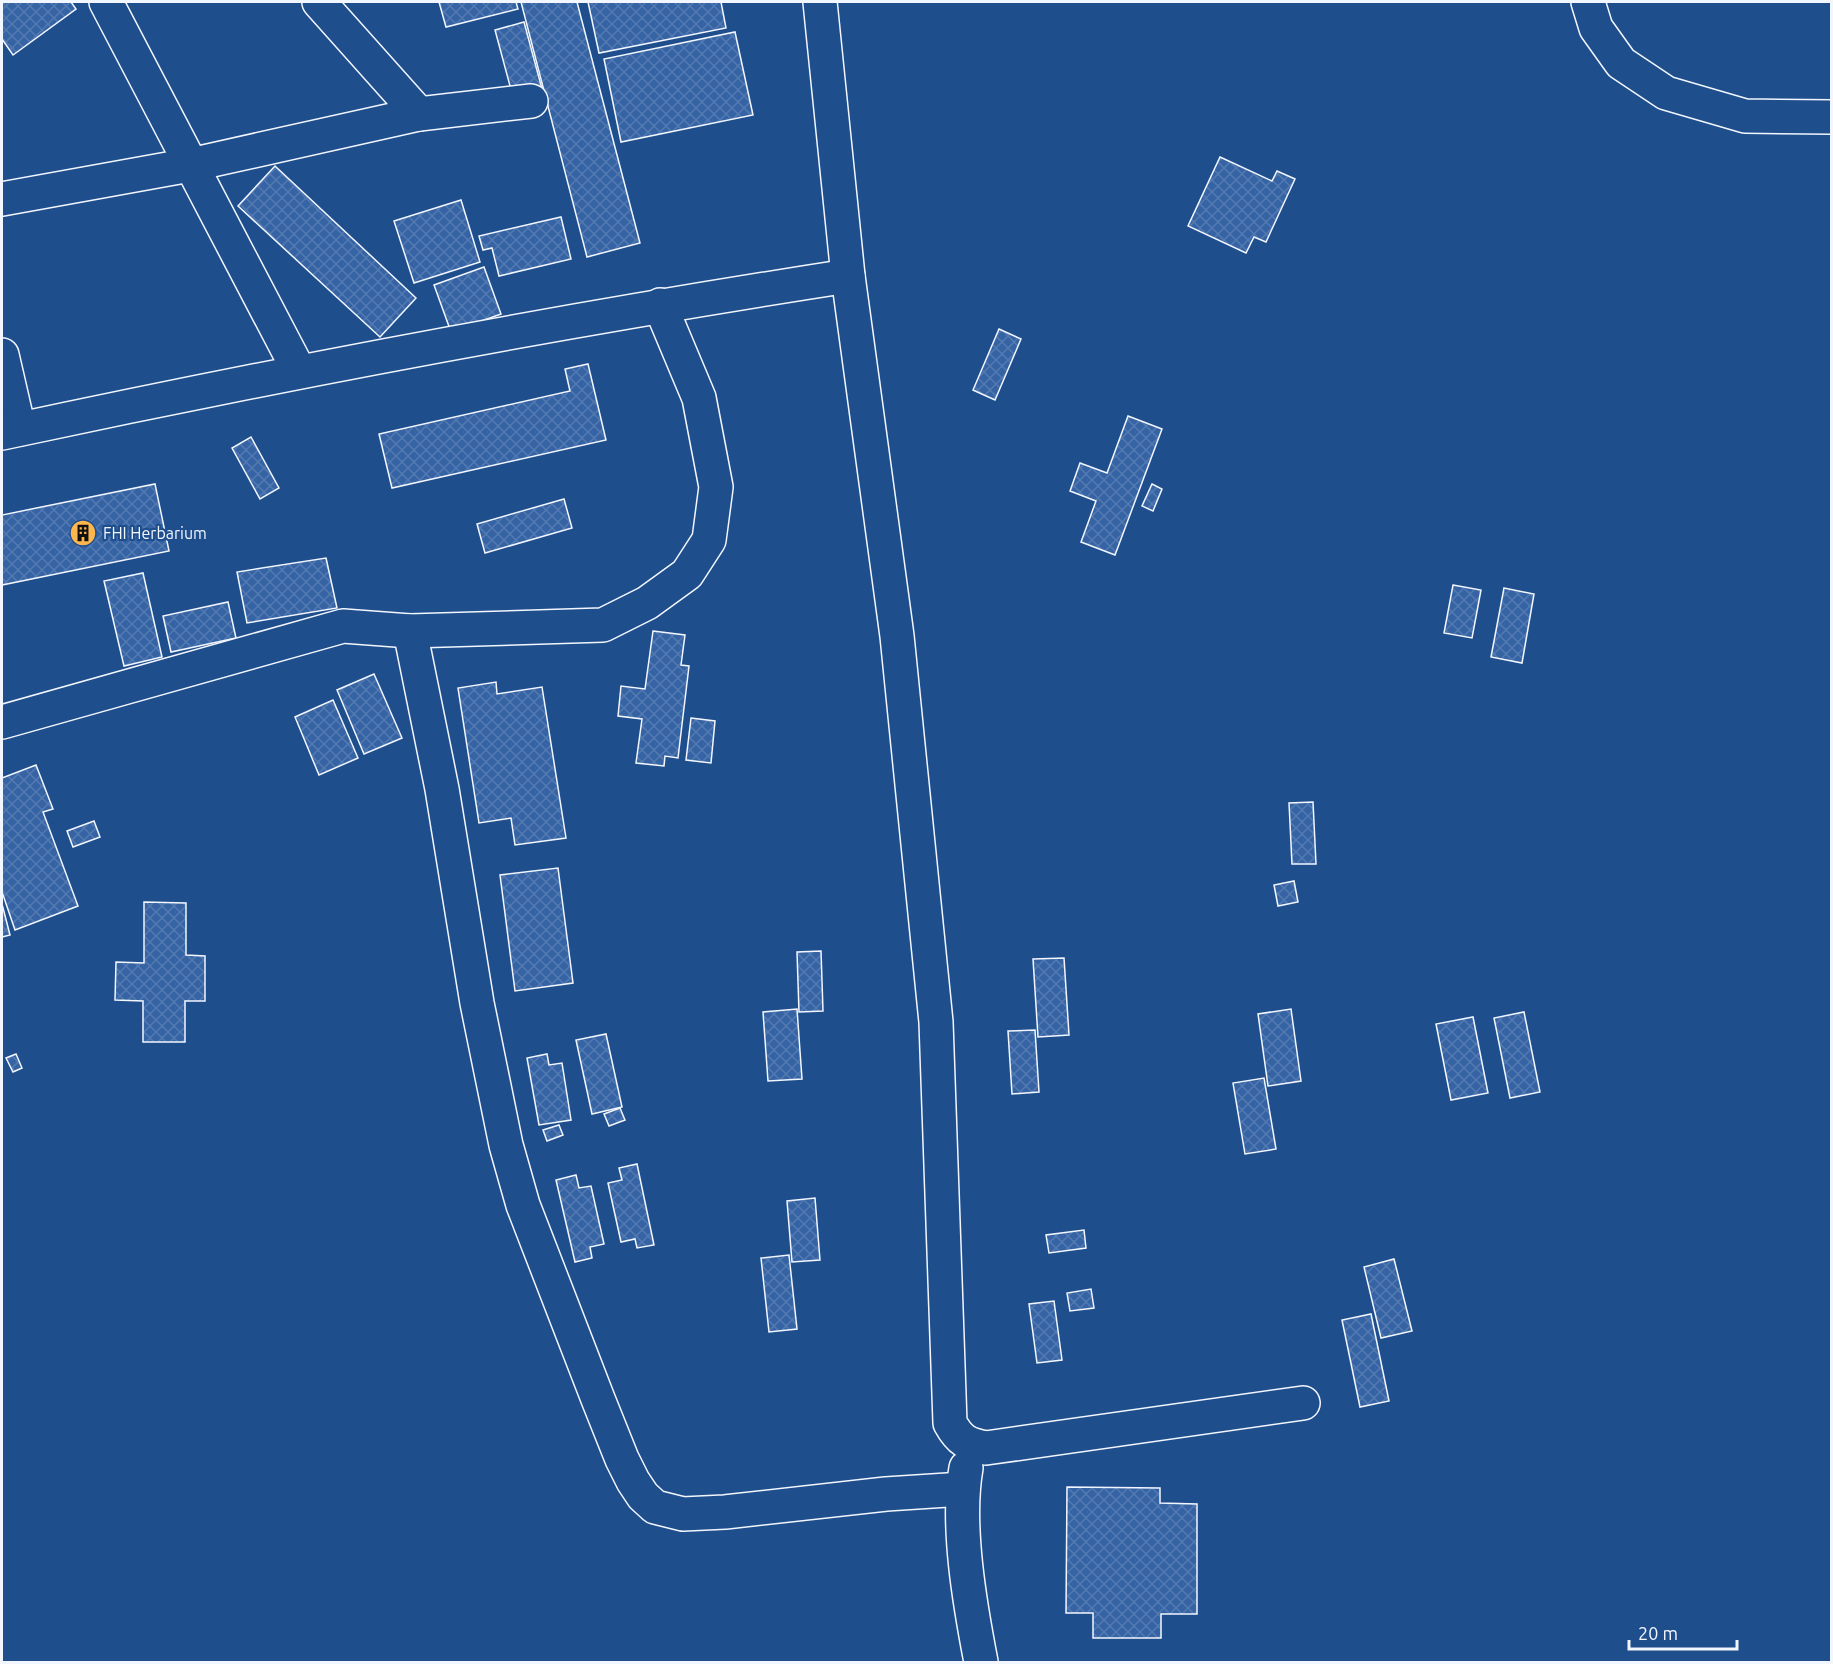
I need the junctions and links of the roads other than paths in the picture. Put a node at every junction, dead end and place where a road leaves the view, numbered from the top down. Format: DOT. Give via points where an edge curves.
graph roads {
  1 [pos="106,2"];
  2 [pos="323,2"];
  3 [pos="820,2"];
  4 [pos="1588,2"];
  5 [pos="531,101"];
  6 [pos="419,114"];
  7 [pos="1832,117"];
  8 [pos="190,165"];
  9 [pos="2,199"];
  10 [pos="848,276"];
  11 [pos="660,305"];
  12 [pos="2,355"];
  13 [pos="299,371"];
  14 [pos="10,431"];
  15 [pos="410,631"];
  16 [pos="2,722"];
  17 [pos="1303,1403"];
  18 [pos="970,1445"];
  19 [pos="963,1489"];
  20 [pos="981,1662"];
  1 -- 8 [label="street"];
  2 -- 6 [label="street"];
  3 -- 10 [label="street"];
  4 -- 7 [label="street" via="1596,28 1621,63 1666,93 1745,116"];
  5 -- 6 [label="street"];
  6 -- 8 [label="street"];
  8 -- 9 [label="street"];
  8 -- 13 [label="street"];
  10 -- 11 [label="street"];
  10 -- 18 [label="street" via="897,636 936,1023 950,1423 957,1436"];
  11 -- 13 [label="street"];
  11 -- 15 [label="street" via="699,398 716,488 709,540 687,574 647,603 603,625"];
  12 -- 14 [label="street"];
  13 -- 14 [label="street"];
  15 -- 16 [label="street" via="343,626"];
  15 -- 19 [label="street" via="506,1145 543,1258 633,1481 656,1507 683,1514"];
  17 -- 18 [label="street" via="986,1448"];
  18 -- 19 [label="street"];
  19 -- 20 [label="street" via="965,1548"];
}
